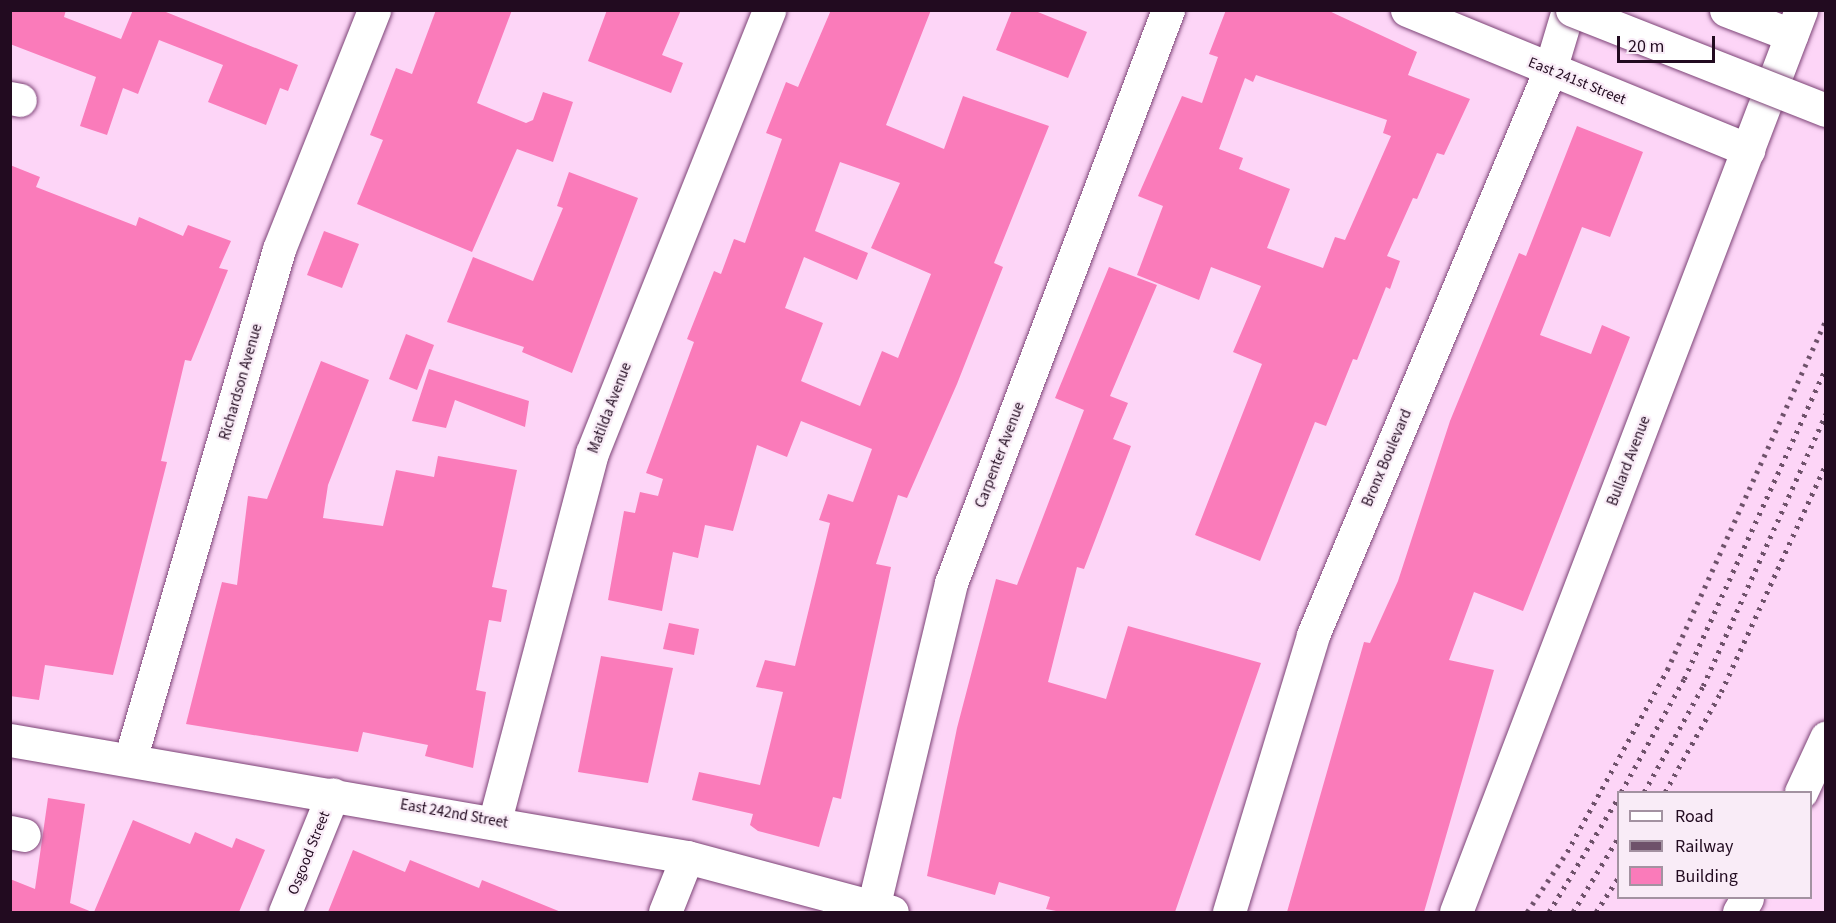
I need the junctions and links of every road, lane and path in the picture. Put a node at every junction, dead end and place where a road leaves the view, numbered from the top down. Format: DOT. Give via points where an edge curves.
graph roads {
  1 [pos="374,10"];
  2 [pos="769,10"];
  3 [pos="1168,10"];
  4 [pos="1407,10"];
  5 [pos="1570,10"];
  6 [pos="1726,10"];
  7 [pos="1796,23"];
  8 [pos="1550,70"];
  9 [pos="1826,110"];
  10 [pos="1748,150"];
  11 [pos="1826,738"];
  12 [pos="10,740"];
  13 [pos="130,760"];
  14 [pos="1802,791"];
  15 [pos="333,794"];
  16 [pos="495,820"];
  17 [pos="687,857"];
  18 [pos="879,911"];
  19 [pos="285,912"];
  20 [pos="665,912"];
  21 [pos="1229,912"];
  22 [pos="1456,912"];
  1 -- 13 [label="street, Richardson Avenue" via="279,249"];
  2 -- 16 [label="street, Matilda Avenue" via="592,453"];
  3 -- 18 [label="street, Carpenter Avenue" via="951,583"];
  4 -- 8 [label="street, East 241st Street"];
  5 -- 8 [label="street, Bronx Boulevard"];
  5 -- 9 [label="street, bridge"];
  6 -- 7 [label="street"];
  7 -- 10 [label="street, Bullard Avenue"];
  8 -- 10 [label="street, East 241st Street"];
  8 -- 21 [label="street, Bronx Boulevard" via="1313,635"];
  10 -- 22 [label="street, Bullard Avenue"];
  11 -- 14 [label="street"];
  12 -- 13 [label="street, East 242nd Street"];
  13 -- 15 [label="street, East 242nd Street"];
  15 -- 16 [label="street, East 242nd Street"];
  15 -- 19 [label="street, Osgood Street"];
  16 -- 17 [label="street, East 242nd Street"];
  17 -- 18 [label="street, East 242nd Street"];
  17 -- 20 [label="street"];
}
